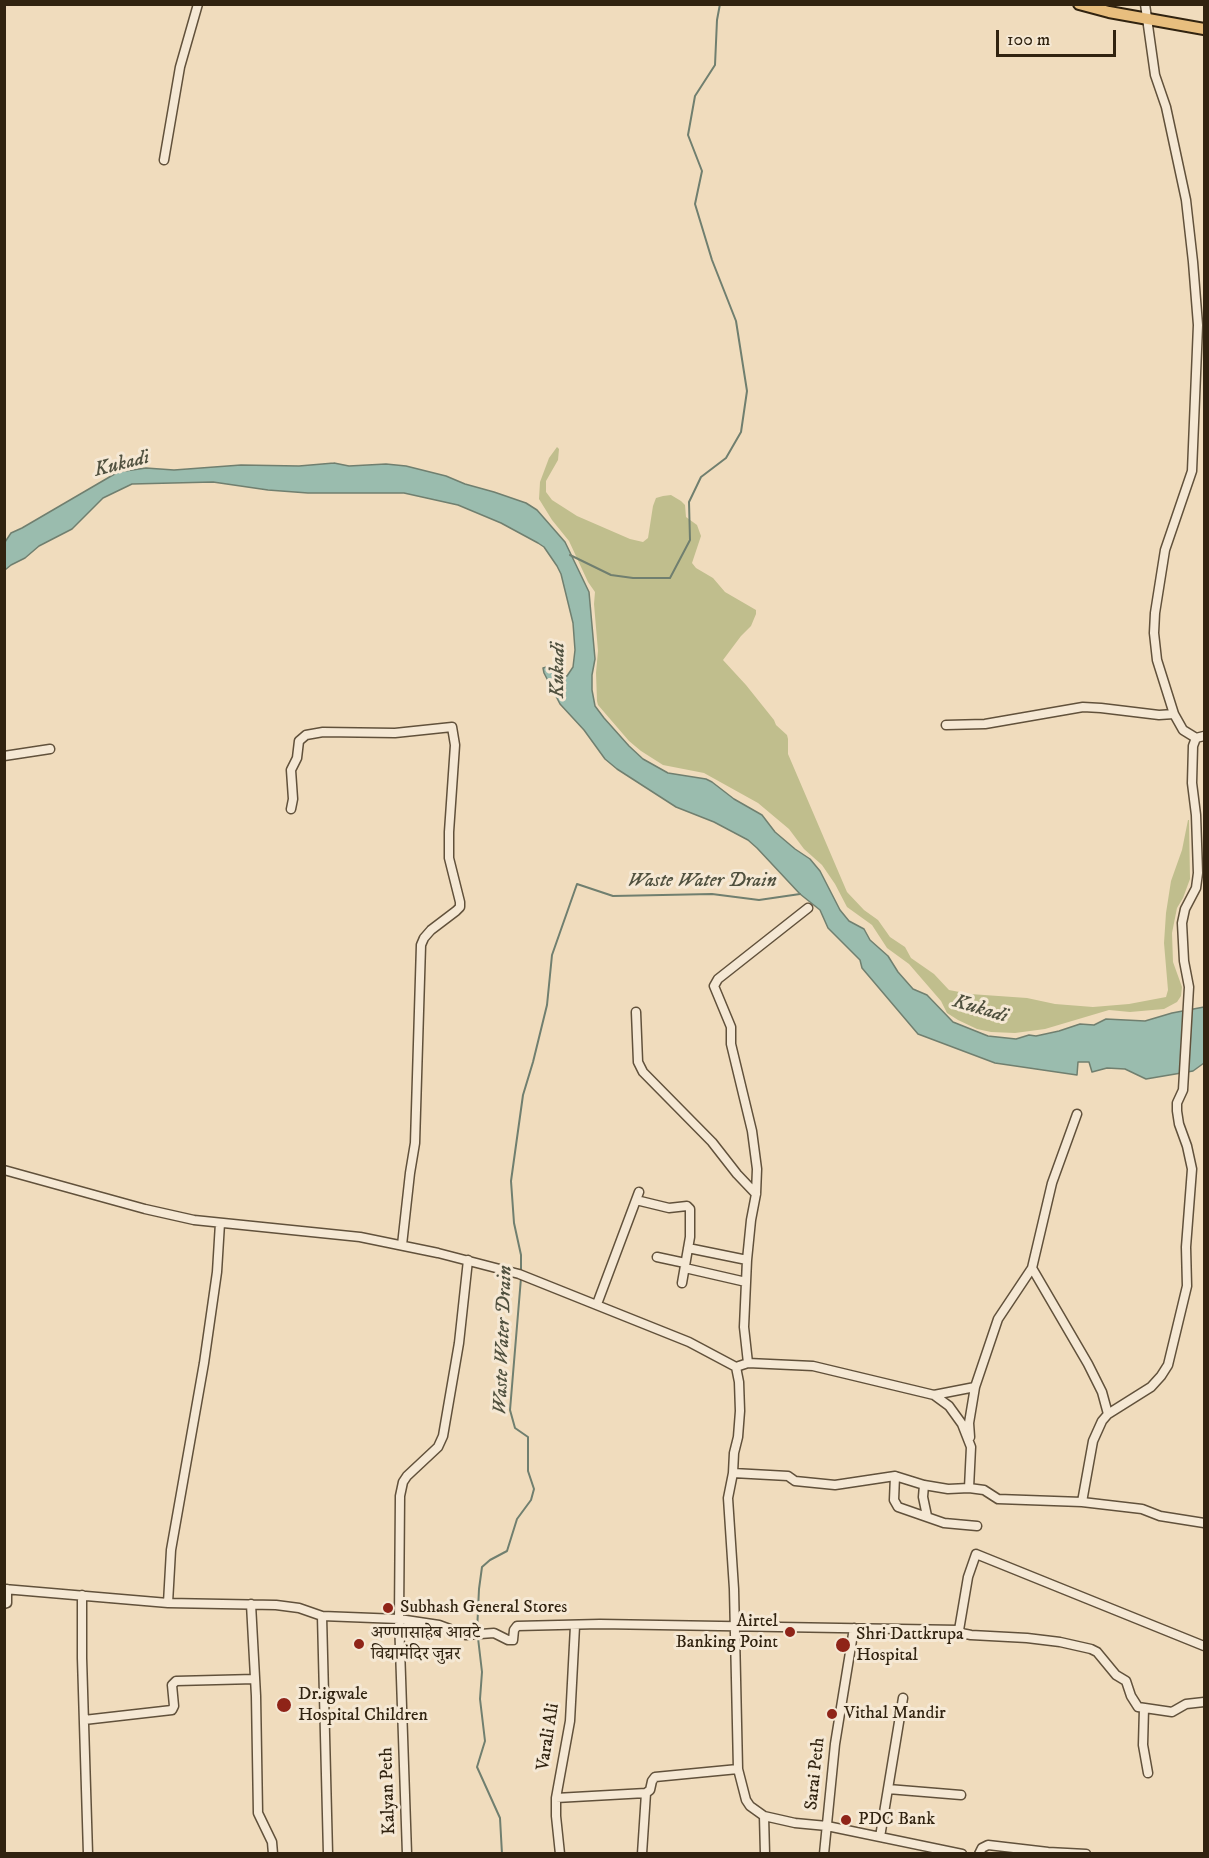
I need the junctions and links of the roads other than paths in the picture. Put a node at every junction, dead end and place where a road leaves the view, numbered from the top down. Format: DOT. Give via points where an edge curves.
graph roads {
  1 [pos="198,4"];
  2 [pos="1079,4"];
  3 [pos="1145,4"];
  4 [pos="1148,19"];
  5 [pos="1204,29"];
  6 [pos="164,160"];
  7 [pos="1174,714"];
  8 [pos="946,725"];
  9 [pos="1200,737"];
  10 [pos="50,750"];
  11 [pos="4,756"];
  12 [pos="291,809"];
  13 [pos="808,908"];
  14 [pos="636,1012"];
  15 [pos="1077,1114"];
  16 [pos="4,1170"];
  17 [pos="756,1194"];
  18 [pos="220,1223"];
  19 [pos="402,1245"];
  20 [pos="688,1248"];
  21 [pos="657,1257"];
  22 [pos="468,1260"];
  23 [pos="747,1260"];
  24 [pos="685,1265"];
  25 [pos="1032,1268"];
  26 [pos="682,1282"];
  27 [pos="746,1282"];
  28 [pos="597,1305"];
  29 [pos="747,1363"];
  30 [pos="736,1367"];
  31 [pos="975,1387"];
  32 [pos="934,1395"];
  33 [pos="1107,1414"];
  34 [pos="970,1447"];
  35 [pos="733,1473"];
  36 [pos="895,1476"];
  37 [pos="924,1485"];
  38 [pos="969,1488"];
  39 [pos="1082,1502"];
  40 [pos="927,1516"];
  41 [pos="1204,1523"];
  42 [pos="977,1526"];
  43 [pos="5,1589"];
  44 [pos="82,1595"];
  45 [pos="4,1604"];
  46 [pos="168,1604"];
  47 [pos="251,1604"];
  48 [pos="322,1616"];
  49 [pos="399,1619"];
  50 [pos="575,1626"];
  51 [pos="735,1627"];
  52 [pos="854,1628"];
  53 [pos="959,1630"];
  54 [pos="1204,1646"];
  55 [pos="255,1679"];
  56 [pos="903,1698"];
  57 [pos="1204,1702"];
  58 [pos="1144,1708"];
  59 [pos="84,1720"];
  60 [pos="738,1769"];
  61 [pos="1148,1773"];
  62 [pos="888,1789"];
  63 [pos="646,1793"];
  64 [pos="961,1796"];
  65 [pos="556,1798"];
  66 [pos="764,1816"];
  67 [pos="827,1826"];
  68 [pos="880,1837"];
  69 [pos="87,1854"];
  70 [pos="273,1854"];
  71 [pos="328,1854"];
  72 [pos="407,1854"];
  73 [pos="560,1854"];
  74 [pos="642,1854"];
  75 [pos="765,1854"];
  76 [pos="824,1854"];
  77 [pos="962,1854"];
  78 [pos="979,1854"];
  79 [pos="1086,1854"];
  1 -- 6 [label="street" via="180,67"];
  2 -- 4 [label="main road"];
  3 -- 4 [label="street"];
  4 -- 5 [label="main road"];
  4 -- 7 [label="street" via="1155,75 1166,106 1185,200 1198,314 1192,471 1165,550 1155,613 1157,660"];
  7 -- 8 [label="street" via="1083,707 985,724"];
  7 -- 9 [label="street" via="1183,730"];
  9 -- 33 [label="street" via="1193,746 1192,783 1198,873 1182,922 1189,987 1178,1103 1179,1124 1192,1169 1187,1286 1168,1365 1151,1387"];
  10 -- 11 [label="street"];
  12 -- 19 [label="street" via="291,770 299,741 306,735 452,727 455,745 450,858 460,907 431,930 421,945 415,1143"];
  13 -- 17 [label="street" via="714,986 731,1027 731,1044 752,1131"];
  14 -- 17 [label="street" via="638,1062 643,1072 712,1142"];
  15 -- 25 [label="street" via="1052,1183"];
  16 -- 18 [label="street" via="145,1209"];
  17 -- 23 [label="street"];
  18 -- 19 [label="street"];
  18 -- 46 [label="street" via="217,1272 171,1550"];
  19 -- 22 [label="street"];
  20 -- 23 [label="street"];
  20 -- 24 [label="street"];
  20 -- 28 [label="street" via="690,1209 669,1208 638,1196"];
  21 -- 24 [label="street"];
  22 -- 28 [label="street" via="519,1274"];
  22 -- 49 [label="street, Kalyan Peth" via="443,1436 438,1448 407,1476 400,1496"];
  23 -- 27 [label="street"];
  24 -- 26 [label="street"];
  24 -- 27 [label="street"];
  25 -- 31 [label="street" via="998,1319"];
  25 -- 33 [label="street" via="1088,1364 1102,1392"];
  27 -- 29 [label="street"];
  28 -- 30 [label="street" via="688,1342"];
  29 -- 30 [label="street"];
  29 -- 32 [label="street" via="813,1366"];
  30 -- 35 [label="street" via="740,1411"];
  31 -- 32 [label="street"];
  31 -- 34 [label="street"];
  32 -- 34 [label="street" via="950,1406"];
  33 -- 39 [label="street" via="1094,1441"];
  34 -- 38 [label="street"];
  35 -- 36 [label="street" via="788,1476 795,1481 836,1485"];
  35 -- 51 [label="street" via="728,1498"];
  36 -- 37 [label="street"];
  36 -- 40 [label="street" via="895,1504"];
  37 -- 38 [label="street"];
  37 -- 40 [label="street"];
  38 -- 39 [label="street" via="984,1490 998,1499"];
  39 -- 41 [label="street" via="1142,1509"];
  40 -- 42 [label="street" via="944,1523"];
  43 -- 44 [label="street"];
  43 -- 45 [label="street" via="8,1603"];
  44 -- 46 [label="street"];
  44 -- 59 [label="street"];
  46 -- 47 [label="street"];
  47 -- 48 [label="street" via="299,1608"];
  47 -- 55 [label="street"];
  48 -- 49 [label="street"];
  48 -- 71 [label="street"];
  49 -- 50 [label="street" via="439,1625 466,1635 494,1633 508,1640 513,1640 517,1626"];
  49 -- 72 [label="street, Kalyan Peth"];
  50 -- 51 [label="street"];
  50 -- 65 [label="street, Varali Ali" via="570,1721"];
  51 -- 52 [label="street"];
  51 -- 60 [label="street"];
  52 -- 53 [label="street"];
  52 -- 67 [label="street, Sarai Peth" via="835,1744"];
  53 -- 54 [label="street" via="975,1554"];
  53 -- 58 [label="street" via="971,1635 1027,1638 1091,1649 1126,1681 1134,1704"];
  55 -- 59 [label="street" via="176,1681 172,1686 172,1710"];
  55 -- 70 [label="street" via="258,1813 272,1842"];
  56 -- 62 [label="street"];
  57 -- 58 [label="street" via="1186,1704 1172,1712"];
  58 -- 61 [label="street" via="1143,1744"];
  59 -- 69 [label="street"];
  60 -- 63 [label="street" via="655,1777"];
  60 -- 66 [label="street" via="746,1800"];
  62 -- 64 [label="street"];
  62 -- 68 [label="street"];
  63 -- 65 [label="street"];
  63 -- 74 [label="street"];
  65 -- 73 [label="street, Varali Ali"];
  66 -- 67 [label="street"];
  66 -- 75 [label="street"];
  67 -- 68 [label="street"];
  67 -- 76 [label="street, Sarai Peth"];
  68 -- 77 [label="street"];
  78 -- 79 [label="street" via="988,1845"];
}
